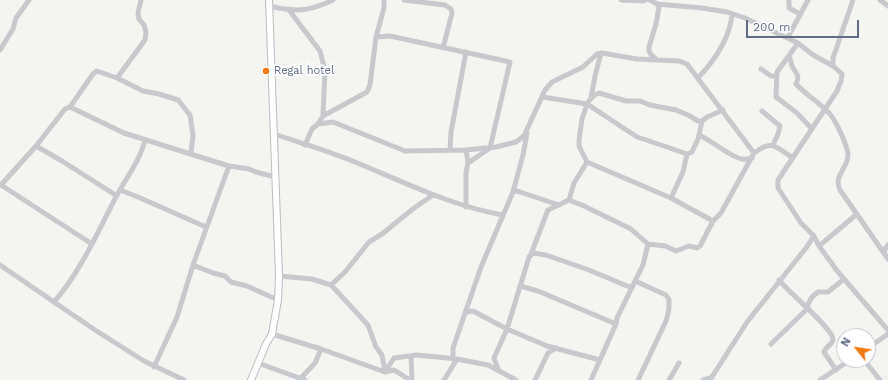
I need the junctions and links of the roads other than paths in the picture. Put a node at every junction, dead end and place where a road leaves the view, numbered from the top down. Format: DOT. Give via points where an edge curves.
graph roads {
  1 [pos="29,0"];
  2 [pos="141,0"];
  3 [pos="333,0"];
  4 [pos="384,0"];
  5 [pos="404,0"];
  6 [pos="621,0"];
  7 [pos="646,0"];
  8 [pos="650,0"];
  9 [pos="789,0"];
  10 [pos="808,0"];
  11 [pos="853,0"];
  12 [pos="880,0"];
  13 [pos="424,1"];
  14 [pos="269,3"];
  15 [pos="658,4"];
  16 [pos="888,6"];
  17 [pos="289,10"];
  18 [pos="732,14"];
  19 [pos="800,14"];
  20 [pos="376,37"];
  21 [pos="788,37"];
  22 [pos="798,43"];
  23 [pos="443,48"];
  24 [pos="0,50"];
  25 [pos="466,52"];
  26 [pos="601,53"];
  27 [pos="789,56"];
  28 [pos="656,59"];
  29 [pos="833,66"];
  30 [pos="761,69"];
  31 [pos="777,76"];
  32 [pos="117,78"];
  33 [pos="698,78"];
  34 [pos="543,97"];
  35 [pos="591,98"];
  36 [pos="587,104"];
  37 [pos="70,107"];
  38 [pos="825,109"];
  39 [pos="722,110"];
  40 [pos="762,111"];
  41 [pos="323,116"];
  42 [pos="702,121"];
  43 [pos="318,124"];
  44 [pos="812,129"];
  45 [pos="527,132"];
  46 [pos="274,134"];
  47 [pos="699,136"];
  48 [pos="145,140"];
  49 [pos="305,145"];
  50 [pos="773,145"];
  51 [pos="36,146"];
  52 [pos="490,148"];
  53 [pos="450,150"];
  54 [pos="466,150"];
  55 [pos="191,154"];
  56 [pos="687,154"];
  57 [pos="753,155"];
  58 [pos="793,158"];
  59 [pos="587,162"];
  60 [pos="468,163"];
  61 [pos="229,166"];
  62 [pos="275,177"];
  63 [pos="0,186"];
  64 [pos="120,190"];
  65 [pos="513,192"];
  66 [pos="433,195"];
  67 [pos="116,196"];
  68 [pos="671,198"];
  69 [pos="569,200"];
  70 [pos="545,201"];
  71 [pos="559,205"];
  72 [pos="466,206"];
  73 [pos="548,210"];
  74 [pos="857,214"];
  75 [pos="503,215"];
  76 [pos="713,221"];
  77 [pos="206,227"];
  78 [pos="814,236"];
  79 [pos="92,244"];
  80 [pos="648,244"];
  81 [pos="888,245"];
  82 [pos="819,246"];
  83 [pos="884,251"];
  84 [pos="531,254"];
  85 [pos="888,259"];
  86 [pos="0,265"];
  87 [pos="193,265"];
  88 [pos="279,276"];
  89 [pos="844,279"];
  90 [pos="779,280"];
  91 [pos="635,281"];
  92 [pos="331,285"];
  93 [pos="520,286"];
  94 [pos="632,288"];
  95 [pos="278,300"];
  96 [pos="54,302"];
  97 [pos="808,307"];
  98 [pos="465,313"];
  99 [pos="616,324"];
  100 [pos="888,327"];
  101 [pos="507,329"];
  102 [pos="272,334"];
  103 [pos="888,334"];
  104 [pos="876,342"];
  105 [pos="772,344"];
  106 [pos="547,346"];
  107 [pos="556,348"];
  108 [pos="321,349"];
  109 [pos="548,353"];
  110 [pos="411,356"];
  111 [pos="494,358"];
  112 [pos="455,359"];
  113 [pos="600,360"];
  114 [pos="679,363"];
  115 [pos="258,364"];
  116 [pos="488,365"];
  117 [pos="154,367"];
  118 [pos="839,368"];
  119 [pos="870,368"];
  120 [pos="498,370"];
  121 [pos="836,370"];
  122 [pos="385,372"];
  123 [pos="828,378"];
  124 [pos="303,379"];
  125 [pos="710,379"];
  126 [pos="184,380"];
  127 [pos="252,380"];
  128 [pos="411,380"];
  129 [pos="444,380"];
  130 [pos="516,380"];
  131 [pos="535,380"];
  132 [pos="591,380"];
  133 [pos="638,380"];
  134 [pos="669,380"];
  135 [pos="703,380"];
  136 [pos="820,380"];
  137 [pos="880,380"];
  1 -- 24 [label="street" via="16,18 13,29"];
  2 -- 32 [label="street" via="138,13 146,32 145,40"];
  3 -- 17 [label="street" via="316,8"];
  4 -- 20 [label="street"];
  5 -- 13 [label="street"];
  6 -- 7 [label="street"];
  8 -- 15 [label="street"];
  9 -- 19 [label="street" via="789,8"];
  10 -- 19 [label="street"];
  11 -- 29 [label="street" via="833,58"];
  12 -- 16 [label="street"];
  13 -- 23 [label="street" via="451,9"];
  14 -- 17 [label="street"];
  14 -- 46 [label="main road"];
  15 -- 18 [label="street"];
  15 -- 28 [label="street" via="649,51"];
  17 -- 41 [label="street" via="320,51 325,70"];
  18 -- 21 [label="street"];
  18 -- 33 [label="street" via="732,23 722,44 710,65"];
  19 -- 21 [label="street"];
  20 -- 23 [label="street" via="390,36"];
  20 -- 41 [label="street" via="367,92"];
  21 -- 22 [label="street"];
  22 -- 27 [label="street"];
  22 -- 29 [label="street"];
  23 -- 25 [label="street"];
  25 -- 52 [label="street" via="510,62"];
  25 -- 53 [label="street"];
  26 -- 28 [label="street" via="637,59"];
  26 -- 34 [label="street" via="583,67 552,82"];
  26 -- 35 [label="street"];
  27 -- 31 [label="street"];
  27 -- 38 [label="street" via="792,68 797,73 796,84"];
  28 -- 33 [label="street" via="684,62"];
  29 -- 38 [label="street" via="842,74 841,81"];
  30 -- 31 [label="street" via="771,76"];
  31 -- 44 [label="street" via="776,97"];
  32 -- 37 [label="street" via="97,71"];
  32 -- 55 [label="street" via="143,91 178,100 190,115 193,135"];
  33 -- 39 [label="street"];
  34 -- 36 [label="street"];
  34 -- 45 [label="street"];
  35 -- 36 [label="street"];
  35 -- 42 [label="street" via="599,93 626,101 640,101 676,110"];
  36 -- 56 [label="street" via="637,137"];
  36 -- 59 [label="street" via="582,119 579,146"];
  37 -- 48 [label="street" via="111,128"];
  37 -- 51 [label="street" via="65,109"];
  38 -- 44 [label="street"];
  38 -- 74 [label="street" via="847,149 847,158 837,184"];
  39 -- 42 [label="street"];
  39 -- 57 [label="street"];
  40 -- 50 [label="street" via="780,126"];
  41 -- 43 [label="street"];
  42 -- 47 [label="street"];
  43 -- 49 [label="street" via="312,128"];
  43 -- 53 [label="street" via="333,122 405,151"];
  44 -- 58 [label="street"];
  45 -- 52 [label="street" via="516,142"];
  45 -- 65 [label="street"];
  46 -- 49 [label="street"];
  46 -- 62 [label="main road"];
  47 -- 56 [label="street" via="692,152"];
  47 -- 57 [label="street" via="735,157 742,159"];
  48 -- 55 [label="street"];
  48 -- 64 [label="street" via="142,152"];
  49 -- 66 [label="street" via="356,162"];
  50 -- 57 [label="street" via="764,146"];
  50 -- 58 [label="street"];
  51 -- 63 [label="street"];
  51 -- 67 [label="street"];
  52 -- 54 [label="street"];
  52 -- 60 [label="street"];
  53 -- 54 [label="street"];
  54 -- 60 [label="street"];
  55 -- 61 [label="street"];
  56 -- 68 [label="street" via="683,172"];
  57 -- 76 [label="street" via="721,213"];
  58 -- 78 [label="street" via="778,180 778,188 801,223"];
  59 -- 68 [label="street"];
  59 -- 69 [label="street" via="574,183"];
  60 -- 72 [label="street"];
  61 -- 62 [label="street"];
  61 -- 77 [label="street"];
  62 -- 88 [label="main road"];
  63 -- 79 [label="street"];
  64 -- 67 [label="street"];
  64 -- 77 [label="street"];
  65 -- 70 [label="street"];
  65 -- 75 [label="street"];
  66 -- 72 [label="street"];
  66 -- 92 [label="street" via="369,242"];
  67 -- 79 [label="street"];
  68 -- 76 [label="street"];
  69 -- 71 [label="street"];
  69 -- 80 [label="street" via="631,229"];
  70 -- 71 [label="street"];
  70 -- 73 [label="street"];
  71 -- 73 [label="street"];
  72 -- 75 [label="street"];
  73 -- 84 [label="street"];
  74 -- 82 [label="street"];
  74 -- 83 [label="street"];
  75 -- 98 [label="street"];
  76 -- 80 [label="street" via="697,248 689,246 676,251 665,246"];
  77 -- 87 [label="street"];
  78 -- 82 [label="street"];
  78 -- 90 [label="street"];
  79 -- 96 [label="street" via="66,288"];
  80 -- 91 [label="street" via="644,265"];
  81 -- 83 [label="street"];
  82 -- 89 [label="street"];
  83 -- 85 [label="street"];
  84 -- 93 [label="street"];
  84 -- 94 [label="street" via="536,253 575,265"];
  86 -- 96 [label="street"];
  87 -- 95 [label="street" via="213,274 225,276 231,282"];
  87 -- 117 [label="street" via="177,317"];
  88 -- 92 [label="street" via="312,279"];
  88 -- 95 [label="main road"];
  89 -- 97 [label="street" via="828,292 818,292 812,297"];
  89 -- 100 [label="street"];
  90 -- 97 [label="street"];
  90 -- 125 [label="street" via="747,322"];
  91 -- 94 [label="street"];
  91 -- 133 [label="street" via="666,294 670,300 666,321"];
  92 -- 122 [label="street" via="368,325 376,347 382,355"];
  93 -- 99 [label="street"];
  93 -- 101 [label="street"];
  94 -- 99 [label="street"];
  95 -- 102 [label="main road"];
  96 -- 117 [label="street"];
  97 -- 105 [label="street"];
  97 -- 121 [label="street" via="833,338 824,352"];
  98 -- 101 [label="street" via="475,312"];
  98 -- 112 [label="street" via="453,348"];
  99 -- 113 [label="street"];
  101 -- 106 [label="street"];
  101 -- 111 [label="street"];
  102 -- 108 [label="street"];
  102 -- 115 [label="main road"];
  103 -- 104 [label="street"];
  106 -- 107 [label="street"];
  106 -- 109 [label="street"];
  107 -- 109 [label="street"];
  107 -- 113 [label="street"];
  108 -- 122 [label="street"];
  108 -- 124 [label="street" via="315,363"];
  109 -- 131 [label="street"];
  110 -- 112 [label="street"];
  110 -- 122 [label="street" via="394,358"];
  110 -- 128 [label="street"];
  111 -- 116 [label="street"];
  111 -- 120 [label="street"];
  112 -- 116 [label="street"];
  112 -- 129 [label="street"];
  113 -- 132 [label="street"];
  114 -- 134 [label="street"];
  115 -- 124 [label="street"];
  115 -- 127 [label="main road"];
  116 -- 120 [label="street"];
  117 -- 126 [label="street"];
  118 -- 121 [label="street"];
  119 -- 137 [label="street"];
  120 -- 130 [label="street"];
  121 -- 123 [label="street"];
  122 -- 128 [label="street" via="394,370"];
  123 -- 136 [label="street"];
  125 -- 135 [label="street"];
}
